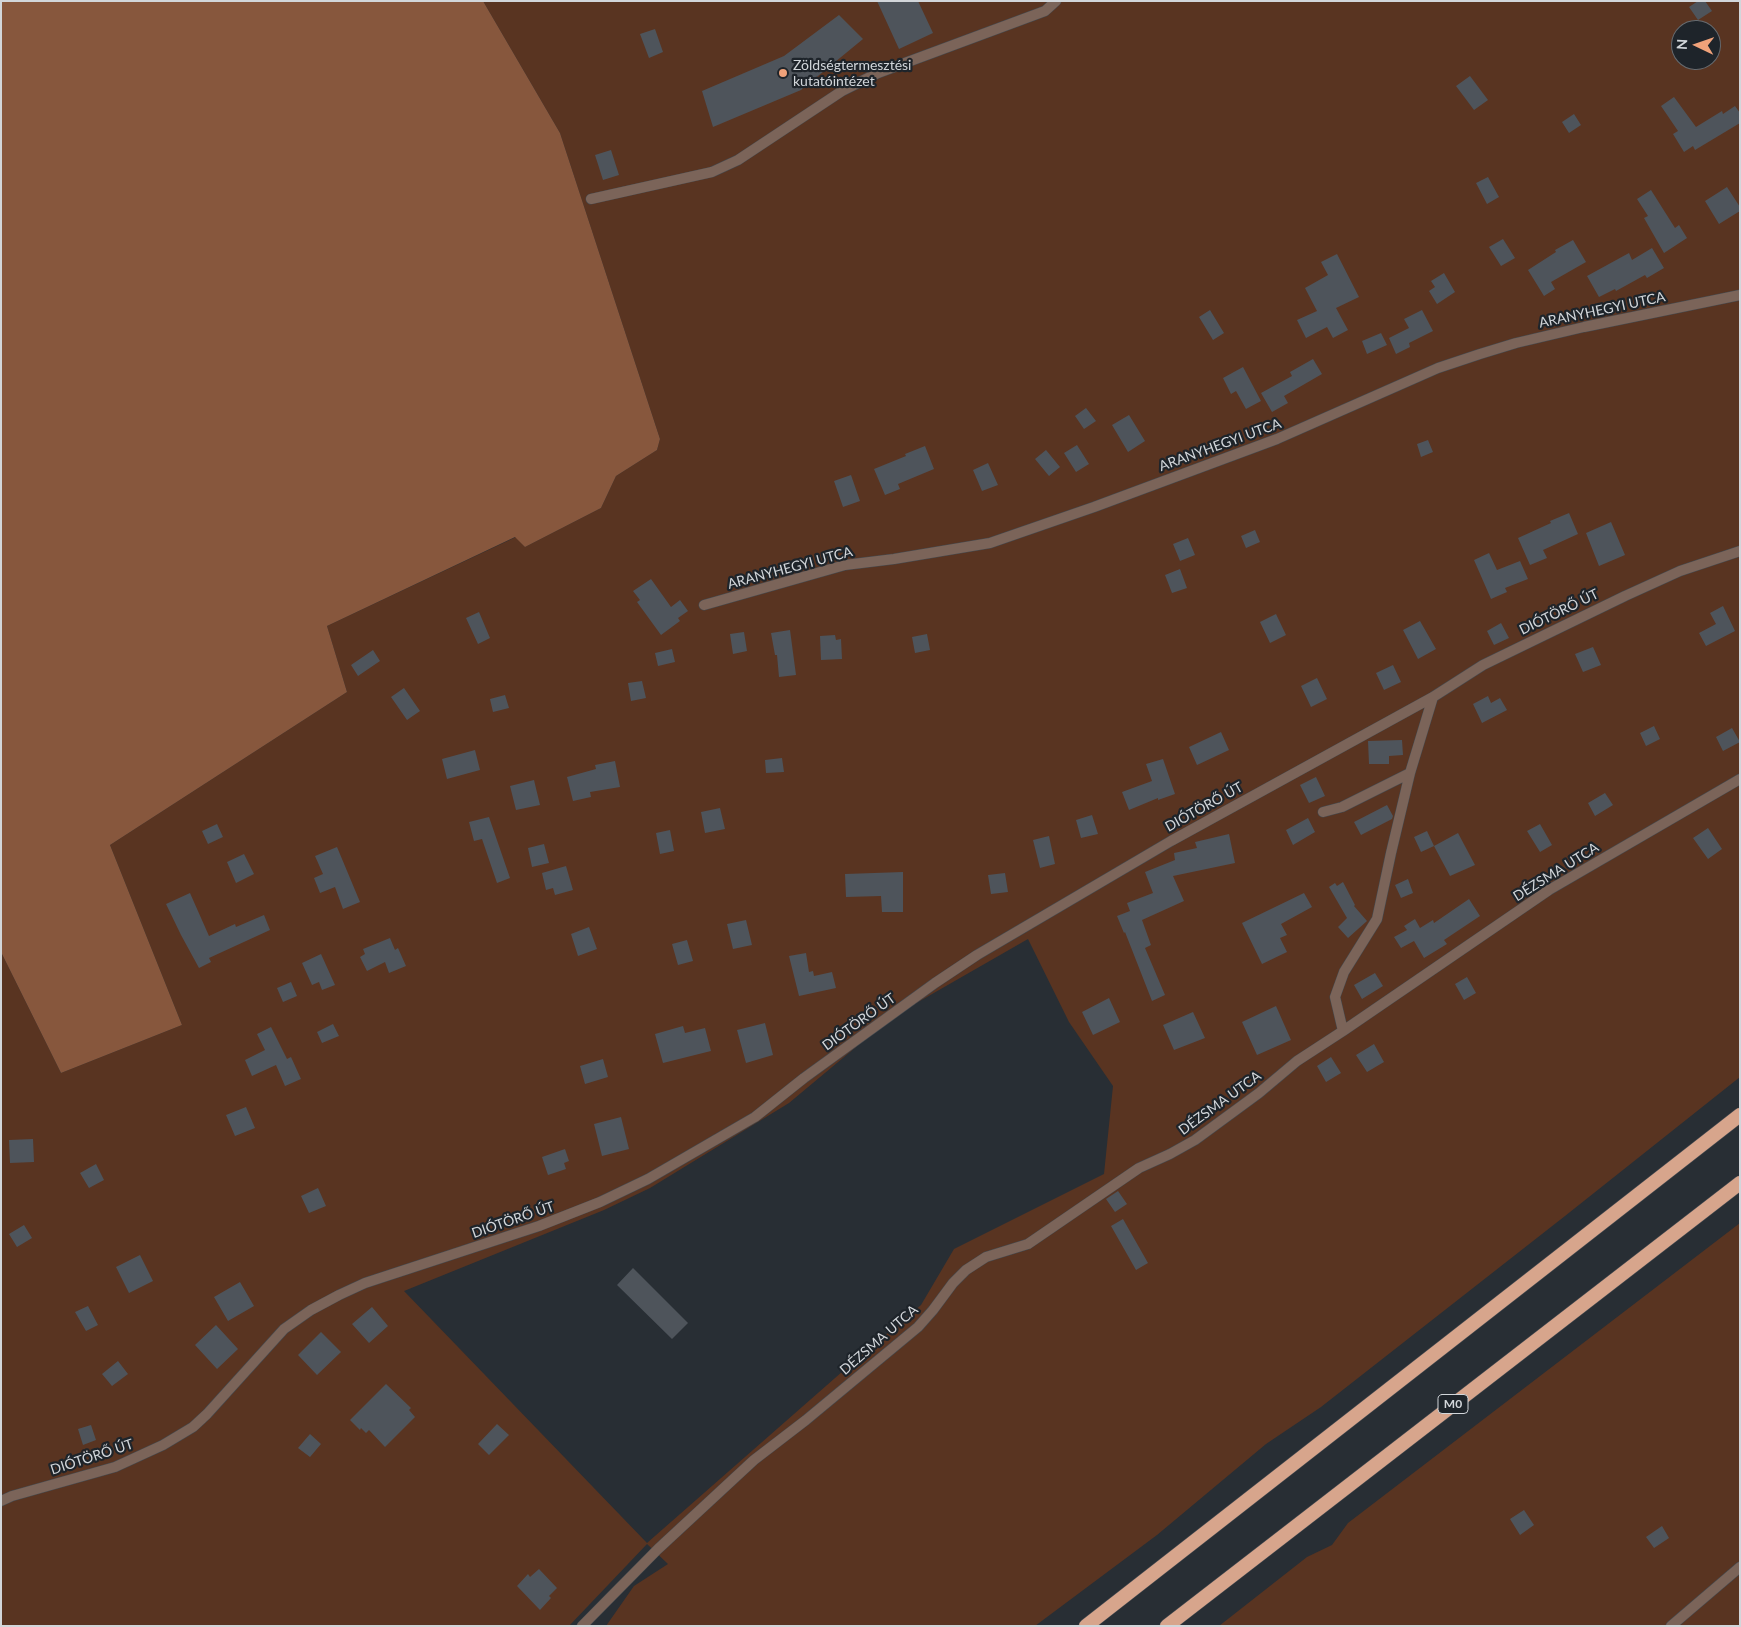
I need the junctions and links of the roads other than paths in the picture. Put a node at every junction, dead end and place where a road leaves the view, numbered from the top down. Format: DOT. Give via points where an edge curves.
graph roads {
  1 [pos="1056,1"];
  2 [pos="591,199"];
  3 [pos="1740,295"];
  4 [pos="1740,551"];
  5 [pos="704,605"];
  6 [pos="1433,697"];
  7 [pos="1410,773"];
  8 [pos="1740,779"];
  9 [pos="1323,812"];
  10 [pos="1343,1031"];
  11 [pos="1740,1115"];
  12 [pos="1740,1183"];
  13 [pos="1,1501"];
  14 [pos="1740,1568"];
  15 [pos="582,1626"];
  16 [pos="1086,1626"];
  17 [pos="1167,1626"];
  18 [pos="1671,1626"];
  1 -- 2 [label="street" via="1045,12 878,73 842,91 738,160 712,172"];
  3 -- 5 [label="street, ARANYHEGYI UTCA" via="1584,327 1471,357 1438,368 1277,439 990,542 845,565"];
  4 -- 6 [label="street, DIÓTÖRŐ ÚT" via="1680,571 1625,596 1483,665"];
  6 -- 7 [label="street"];
  6 -- 13 [label="street, DIÓTÖRŐ ÚT" via="1171,841 977,954 755,1117 648,1179 539,1226 387,1275 338,1295 284,1330 193,1427 142,1456 115,1467"];
  7 -- 9 [label="street" via="1342,807"];
  7 -- 10 [label="street" via="1377,919 1344,972 1335,997"];
  8 -- 10 [label="street, DÉZSMA UTCA" via="1549,890"];
  10 -- 15 [label="street, DÉZSMA UTCA" via="1195,1140 1139,1168 1028,1244 986,1257 966,1270 918,1327 754,1460 658,1549"];
  11 -- 16 [label="highway"];
  12 -- 17 [label="highway, M0"];
  14 -- 18 [label="street"];
}
